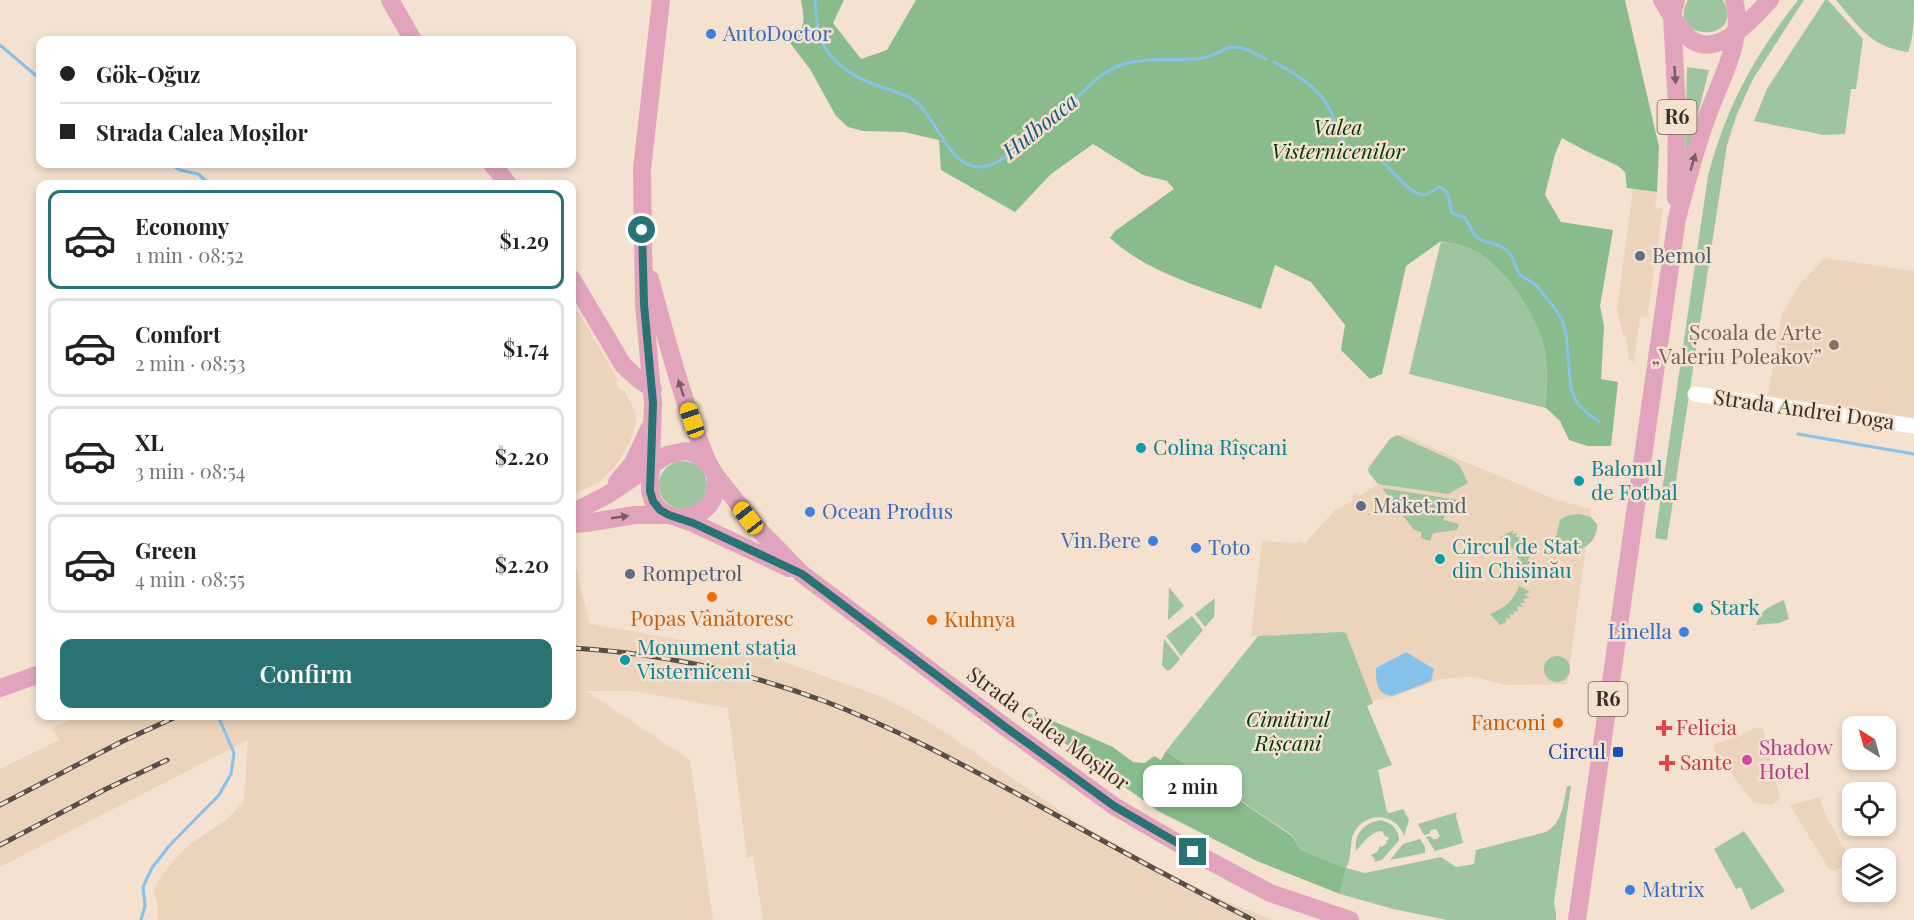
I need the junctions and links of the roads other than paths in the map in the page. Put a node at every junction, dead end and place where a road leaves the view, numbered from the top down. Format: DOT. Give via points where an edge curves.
graph roads {
  1 [pos="390,0"];
  2 [pos="661,0"];
  3 [pos="1662,0"];
  4 [pos="1734,0"];
  5 [pos="1770,0"];
  6 [pos="1674,8"];
  7 [pos="1736,34"];
  8 [pos="411,36"];
  9 [pos="495,168"];
  10 [pos="505,180"];
  11 [pos="1677,218"];
  12 [pos="644,256"];
  13 [pos="576,286"];
  14 [pos="653,389"];
  15 [pos="1695,394"];
  16 [pos="653,418"];
  17 [pos="1914,426"];
  18 [pos="651,465"];
  19 [pos="712,469"];
  20 [pos="607,495"];
  21 [pos="576,511"];
  22 [pos="674,517"];
  23 [pos="576,524"];
  24 [pos="802,574"];
  25 [pos="36,675"];
  26 [pos="0,688"];
  27 [pos="1350,920"];
  28 [pos="1577,920"];
  1 -- 8 [label="main road"];
  2 -- 12 [label="main road" via="643,159"];
  3 -- 6 [label="main road, R6"];
  4 -- 7 [label="main road, R6"];
  5 -- 7 [label="main road"];
  6 -- 7 [label="main road, R6" via="1686,35 1700,43 1717,42"];
  6 -- 11 [label="main road, R6, one-way"];
  11 -- 7 [label="main road, R6, one-way"];
  9 -- 10 [label="main road"];
  11 -- 28 [label="main road, R6"];
  12 -- 14 [label="main road" via="644,304"];
  19 -- 12 [label="main road, one-way" via="670,354"];
  13 -- 14 [label="main road" via="623,365"];
  14 -- 16 [label="main road"];
  15 -- 17 [label="street, Strada Andrei Doga"];
  16 -- 18 [label="main road"];
  16 -- 20 [label="main road" via="633,463"];
  18 -- 19 [label="main road" via="667,455 685,451 694,453"];
  18 -- 20 [label="main road"];
  18 -- 22 [label="main road" via="653,501"];
  19 -- 22 [label="main road" via="717,486 709,505 691,517"];
  19 -- 24 [label="main road" via="760,531"];
  20 -- 21 [label="main road"];
  23 -- 22 [label="main road, one-way" via="635,515"];
  22 -- 24 [label="main road"];
  24 -- 27 [label="main road, Strada Calea Moșilor" via="1114,806 1270,892"];
  25 -- 26 [label="main road"];
}
